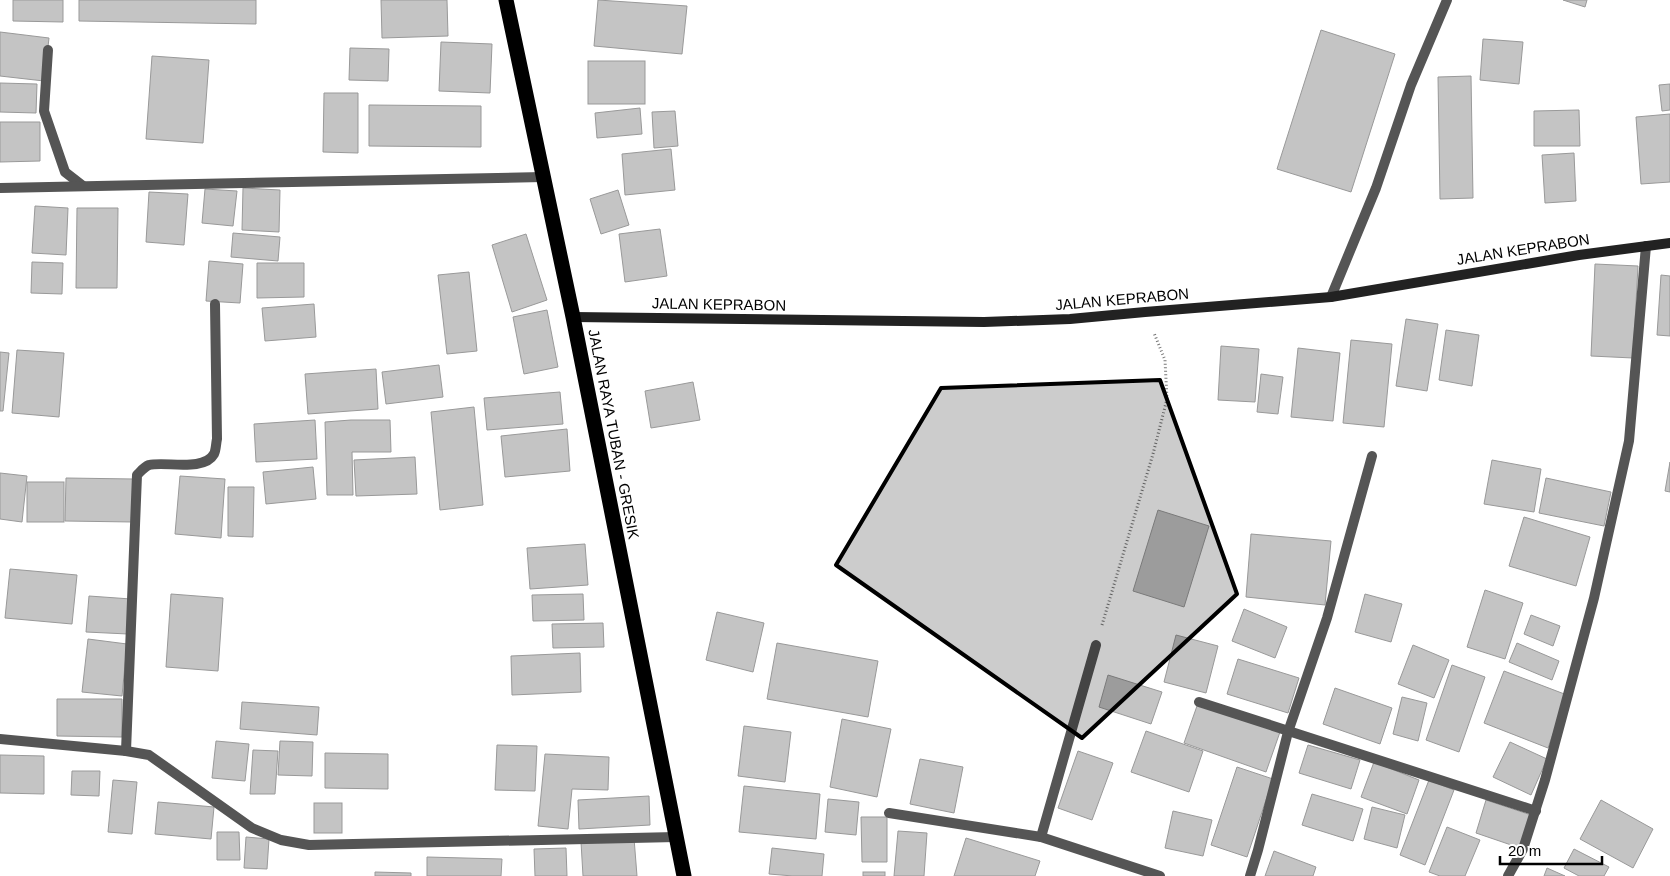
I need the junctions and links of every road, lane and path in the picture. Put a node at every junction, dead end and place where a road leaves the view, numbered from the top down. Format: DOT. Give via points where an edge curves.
graph roads {
  1 [pos="506,0"];
  2 [pos="1447,0"];
  3 [pos="48,50"];
  4 [pos="543,177"];
  5 [pos="83,186"];
  6 [pos="0,188"];
  7 [pos="1670,243"];
  8 [pos="1646,246"];
  9 [pos="1331,297"];
  10 [pos="215,304"];
  11 [pos="1145,312"];
  12 [pos="573,317"];
  13 [pos="1372,456"];
  14 [pos="1096,646"];
  15 [pos="1199,702"];
  16 [pos="1288,732"];
  17 [pos="0,739"];
  18 [pos="126,751"];
  19 [pos="1536,811"];
  20 [pos="889,813"];
  21 [pos="676,837"];
  22 [pos="1041,837"];
  23 [pos="684,876"];
  24 [pos="1160,876"];
  25 [pos="1250,876"];
  26 [pos="1508,876"];
  1 -- 4 [label="highway, JALAN RAYA TUBAN - GRESIK"];
  2 -- 9 [label="street"];
  3 -- 5 [label="street" via="44,111 65,172"];
  4 -- 5 [label="street"];
  4 -- 12 [label="highway, JALAN RAYA TUBAN - GRESIK"];
  5 -- 6 [label="street"];
  7 -- 8 [label="street, JALAN KEPRABON"];
  8 -- 9 [label="street, JALAN KEPRABON"];
  8 -- 19 [label="street" via="1629,441 1594,598"];
  9 -- 11 [label="street, JALAN KEPRABON"];
  10 -- 18 [label="street" via="217,439 214,455 194,464 149,465 137,475"];
  11 -- 12 [label="street, JALAN KEPRABON" via="984,322"];
  11 -- 14 [label="path" via="1165,360 1167,399"];
  12 -- 21 [label="highway, JALAN RAYA TUBAN - GRESIK"];
  13 -- 16 [label="street" via="1327,618"];
  14 -- 22 [label="street"];
  15 -- 16 [label="street"];
  16 -- 19 [label="street"];
  16 -- 25 [label="street"];
  17 -- 18 [label="street"];
  18 -- 21 [label="street" via="156,760 252,828 281,840 310,844"];
  19 -- 26 [label="street" via="1523,849"];
  20 -- 22 [label="street"];
  21 -- 23 [label="highway, JALAN RAYA TUBAN - GRESIK"];
  22 -- 24 [label="street"];
}
